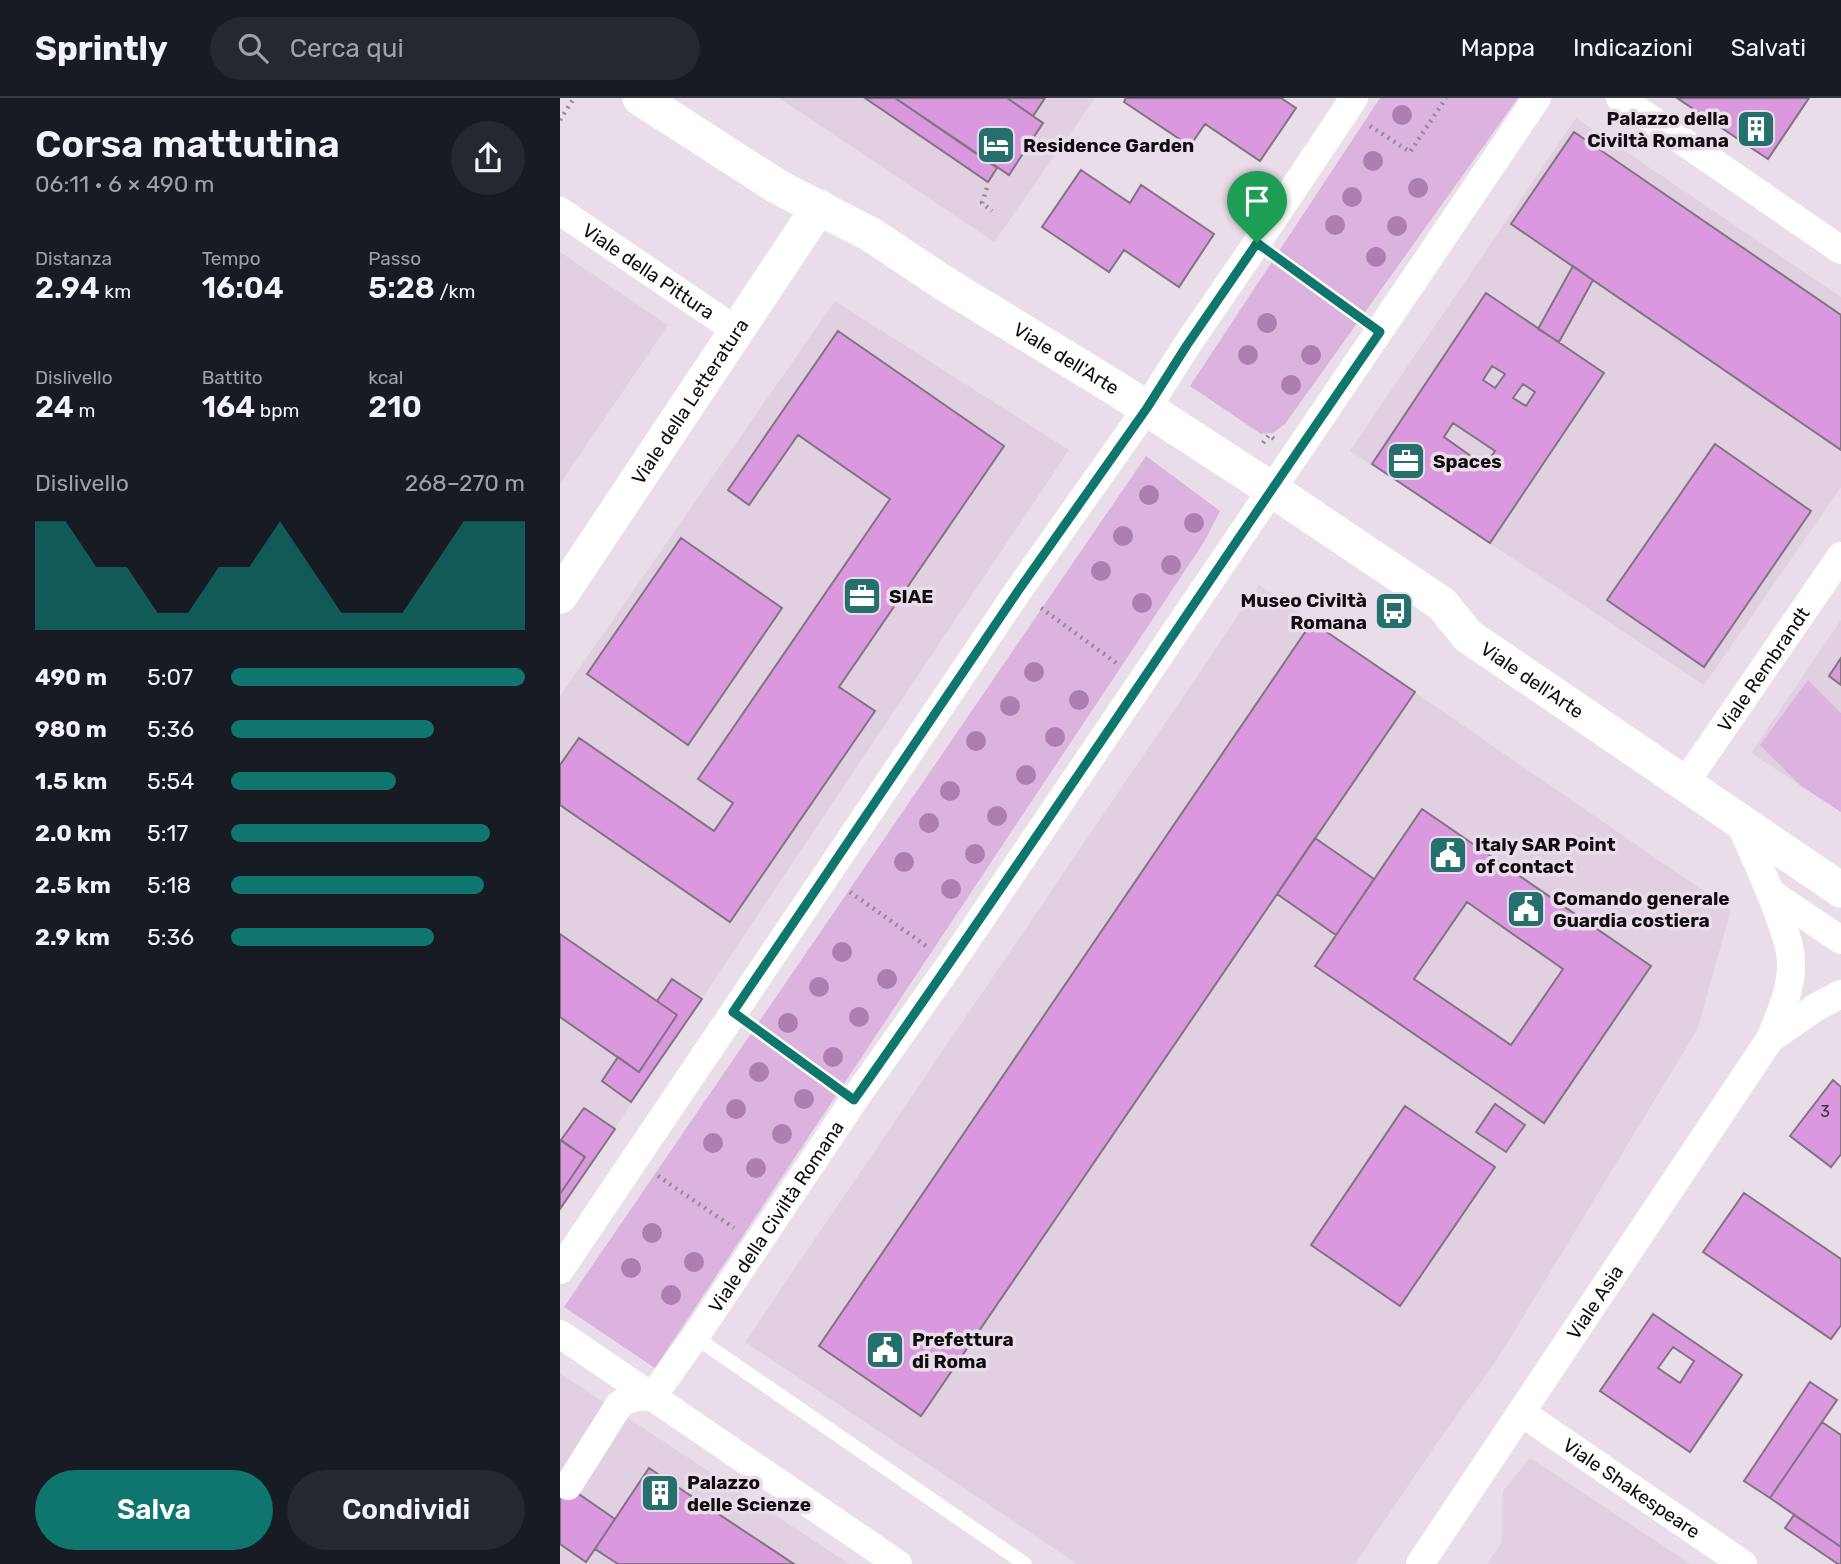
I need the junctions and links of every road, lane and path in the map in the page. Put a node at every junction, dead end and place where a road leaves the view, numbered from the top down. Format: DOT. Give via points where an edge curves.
graph roads {
  1 [pos="575,98"];
  2 [pos="640,98"];
  3 [pos="1446,98"];
  4 [pos="1537,98"];
  5 [pos="1620,98"];
  6 [pos="1350,104"];
  7 [pos="560,120"];
  8 [pos="987,188"];
  9 [pos="820,207"];
  10 [pos="560,211"];
  11 [pos="992,211"];
  12 [pos="1257,243"];
  13 [pos="1841,250"];
  14 [pos="737,331"];
  15 [pos="1380,332"];
  16 [pos="1147,408"];
  17 [pos="1271,489"];
  18 [pos="1841,556"];
  19 [pos="1018,591"];
  20 [pos="560,596"];
  21 [pos="1142,682"];
  22 [pos="1685,783"];
  23 [pos="1739,821"];
  24 [pos="826,876"];
  25 [pos="1841,890"];
  26 [pos="1770,893"];
  27 [pos="1841,940"];
  28 [pos="951,963"];
  29 [pos="1841,994"];
  30 [pos="733,1012"];
  31 [pos="1770,1040"];
  32 [pos="854,1100"];
  33 [pos="634,1159"];
  34 [pos="758,1245"];
  35 [pos="563,1259"];
  36 [pos="560,1334"];
  37 [pos="695,1337"];
  38 [pos="652,1396"];
  39 [pos="1522,1413"];
  40 [pos="568,1486"];
  41 [pos="898,1564"];
  42 [pos="1025,1564"];
  43 [pos="1420,1564"];
  44 [pos="1743,1564"];
  1 -- 7 [label="path"];
  2 -- 9 [label="street, Viale dell'Arte" via="778,187"];
  3 -- 6 [label="path" via="1410,152"];
  4 -- 15 [label="street, Viale della Civiltà Romana"];
  5 -- 13 [label="street"];
  6 -- 12 [label="street"];
  8 -- 11 [label="path" via="982,202"];
  9 -- 14 [label="street, Viale della Letteratura"];
  9 -- 16 [label="street, Viale dell'Arte"];
  10 -- 14 [label="street, Viale della Pittura"];
  12 -- 15 [label="path"];
  12 -- 16 [label="street"];
  14 -- 20 [label="street, Viale della Letteratura"];
  15 -- 17 [label="street, Viale della Civiltà Romana"];
  16 -- 17 [label="street, Viale dell'Arte"];
  16 -- 19 [label="street"];
  17 -- 21 [label="street, Viale della Civiltà Romana"];
  17 -- 22 [label="street, Viale dell'Arte" via="1441,604 1468,636"];
  18 -- 22 [label="street, Viale Rembrandt"];
  19 -- 21 [label="path"];
  19 -- 24 [label="street"];
  21 -- 28 [label="street, Viale della Civiltà Romana"];
  22 -- 23 [label="street, Viale dell'Arte"];
  23 -- 25 [label="street, Viale dell'Arte"];
  23 -- 26 [label="street"];
  24 -- 28 [label="path"];
  24 -- 30 [label="street"];
  26 -- 27 [label="street"];
  26 -- 31 [label="street" via="1791,962 1783,1007"];
  28 -- 32 [label="street, Viale della Civiltà Romana"];
  29 -- 31 [label="street"];
  30 -- 32 [label="path"];
  30 -- 33 [label="street"];
  31 -- 39 [label="street, Viale Asia"];
  32 -- 34 [label="street, Viale della Civiltà Romana"];
  33 -- 34 [label="path"];
  33 -- 35 [label="street"];
  34 -- 37 [label="street, Viale della Civiltà Romana"];
  36 -- 38 [label="street"];
  37 -- 38 [label="street, Viale della Civiltà Romana"];
  37 -- 42 [label="lane"];
  38 -- 40 [label="street" via="629,1398 619,1405"];
  38 -- 41 [label="street"];
  39 -- 43 [label="street, Viale Asia"];
  39 -- 44 [label="street, Viale Shakespeare"];
}
